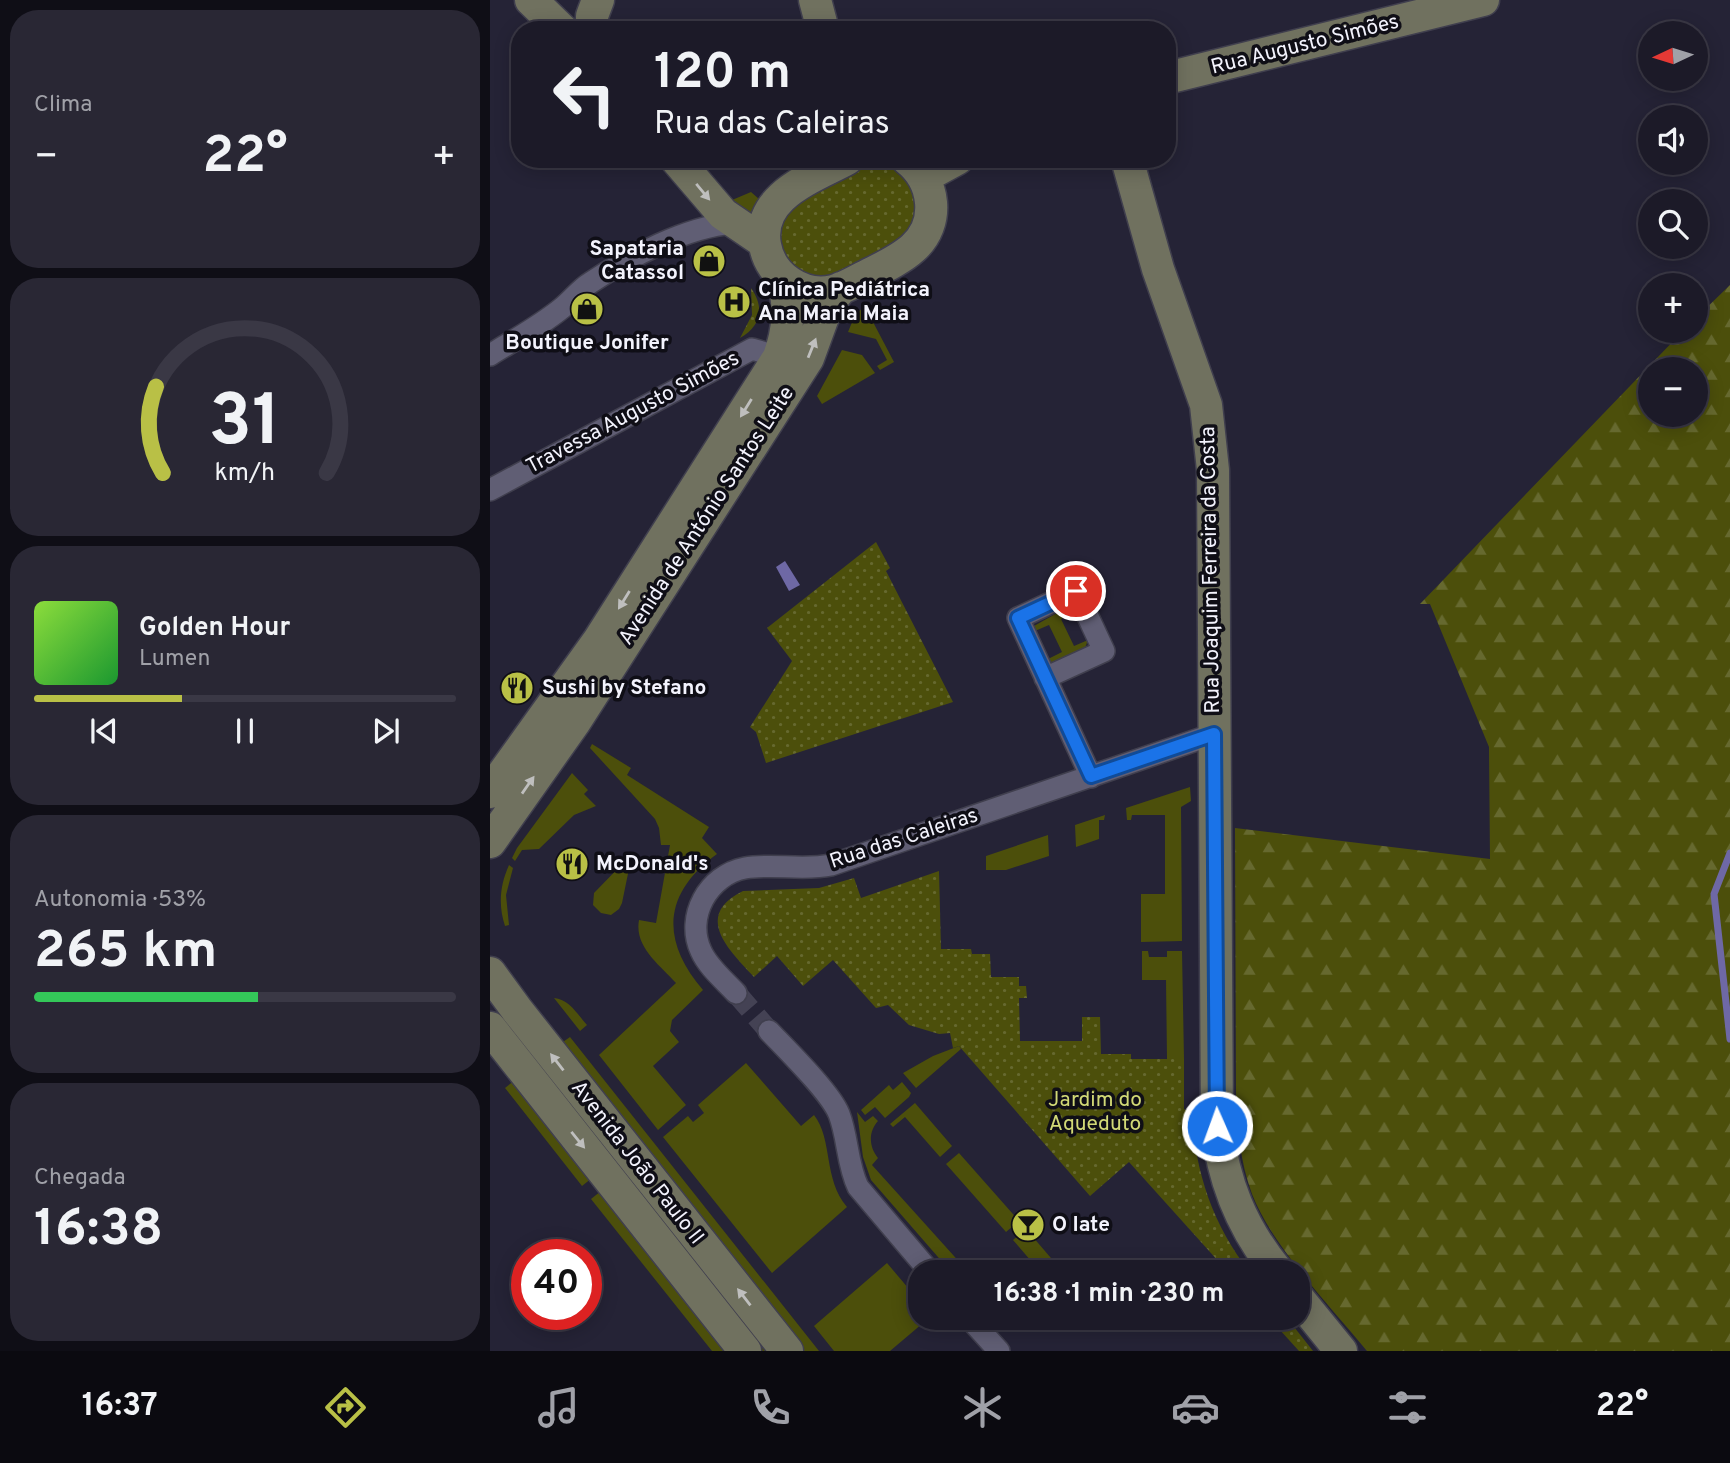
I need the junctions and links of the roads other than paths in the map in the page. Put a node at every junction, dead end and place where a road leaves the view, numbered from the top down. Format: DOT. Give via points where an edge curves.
graph roads {
  1 [pos="531,0"];
  2 [pos="598,0"];
  3 [pos="815,0"];
  4 [pos="1483,0"];
  5 [pos="553,21"];
  6 [pos="592,21"];
  7 [pos="820,21"];
  8 [pos="1176,76"];
  9 [pos="684,168"];
  10 [pos="830,168"];
  11 [pos="916,168"];
  12 [pos="1130,168"];
  13 [pos="733,223"];
  14 [pos="764,242"];
  15 [pos="783,278"];
  16 [pos="841,288"];
  17 [pos="490,355"];
  18 [pos="779,357"];
  19 [pos="490,490"];
  20 [pos="1045,678"];
  21 [pos="1214,734"];
  22 [pos="1091,776"];
  23 [pos="490,792"];
  24 [pos="490,842"];
  25 [pos="490,973"];
  26 [pos="736,993"];
  27 [pos="490,1028"];
  28 [pos="769,1031"];
  29 [pos="920,1260"];
  30 [pos="1270,1260"];
  31 [pos="1310,1313"];
  32 [pos="980,1330"];
  33 [pos="745,1351"];
  34 [pos="787,1351"];
  35 [pos="999,1351"];
  36 [pos="1341,1351"];
  1 -- 5 [label="main road"];
  2 -- 6 [label="main road"];
  3 -- 7 [label="main road"];
  4 -- 8 [label="main road, Rua Augusto Simões"];
  9 -- 13 [label="main road, one-way"];
  10 -- 14 [label="main road" via="774,204 765,222"];
  11 -- 16 [label="main road" via="932,195 929,224 921,239 906,254"];
  12 -- 21 [label="main road, Rua Joaquim Ferreira da Costa" via="1210,426"];
  13 -- 14 [label="main road"];
  13 -- 17 [label="street" via="685,235 624,264 588,284 562,308"];
  14 -- 15 [label="main road"];
  15 -- 16 [label="main road" via="817,292"];
  15 -- 18 [label="main road, Avenida de António Santos Leite" via="789,313"];
  24 -- 16 [label="main road, Avenida de António Santos Leite, one-way" via="574,723 808,358 827,306"];
  18 -- 19 [label="street, Travessa Augusto Simões" via="752,349"];
  18 -- 23 [label="main road, Avenida de António Santos Leite, one-way" via="599,640"];
  20 -- 22 [label="street"];
  21 -- 22 [label="street, Rua das Caleiras"];
  21 -- 30 [label="main road, Rua Joaquim Ferreira da Costa" via="1219,1147 1245,1225"];
  22 -- 26 [label="street, Rua das Caleiras" via="831,865 804,869 757,866 729,873 702,901 696,929 702,954"];
  34 -- 25 [label="main road, Avenida João Paulo II, one-way"];
  27 -- 33 [label="main road, Avenida João Paulo II, one-way"];
  28 -- 29 [label="street" via="831,1100 841,1119 858,1187"];
  31 -- 36 [label="main road"];
  32 -- 35 [label="street"];
}
